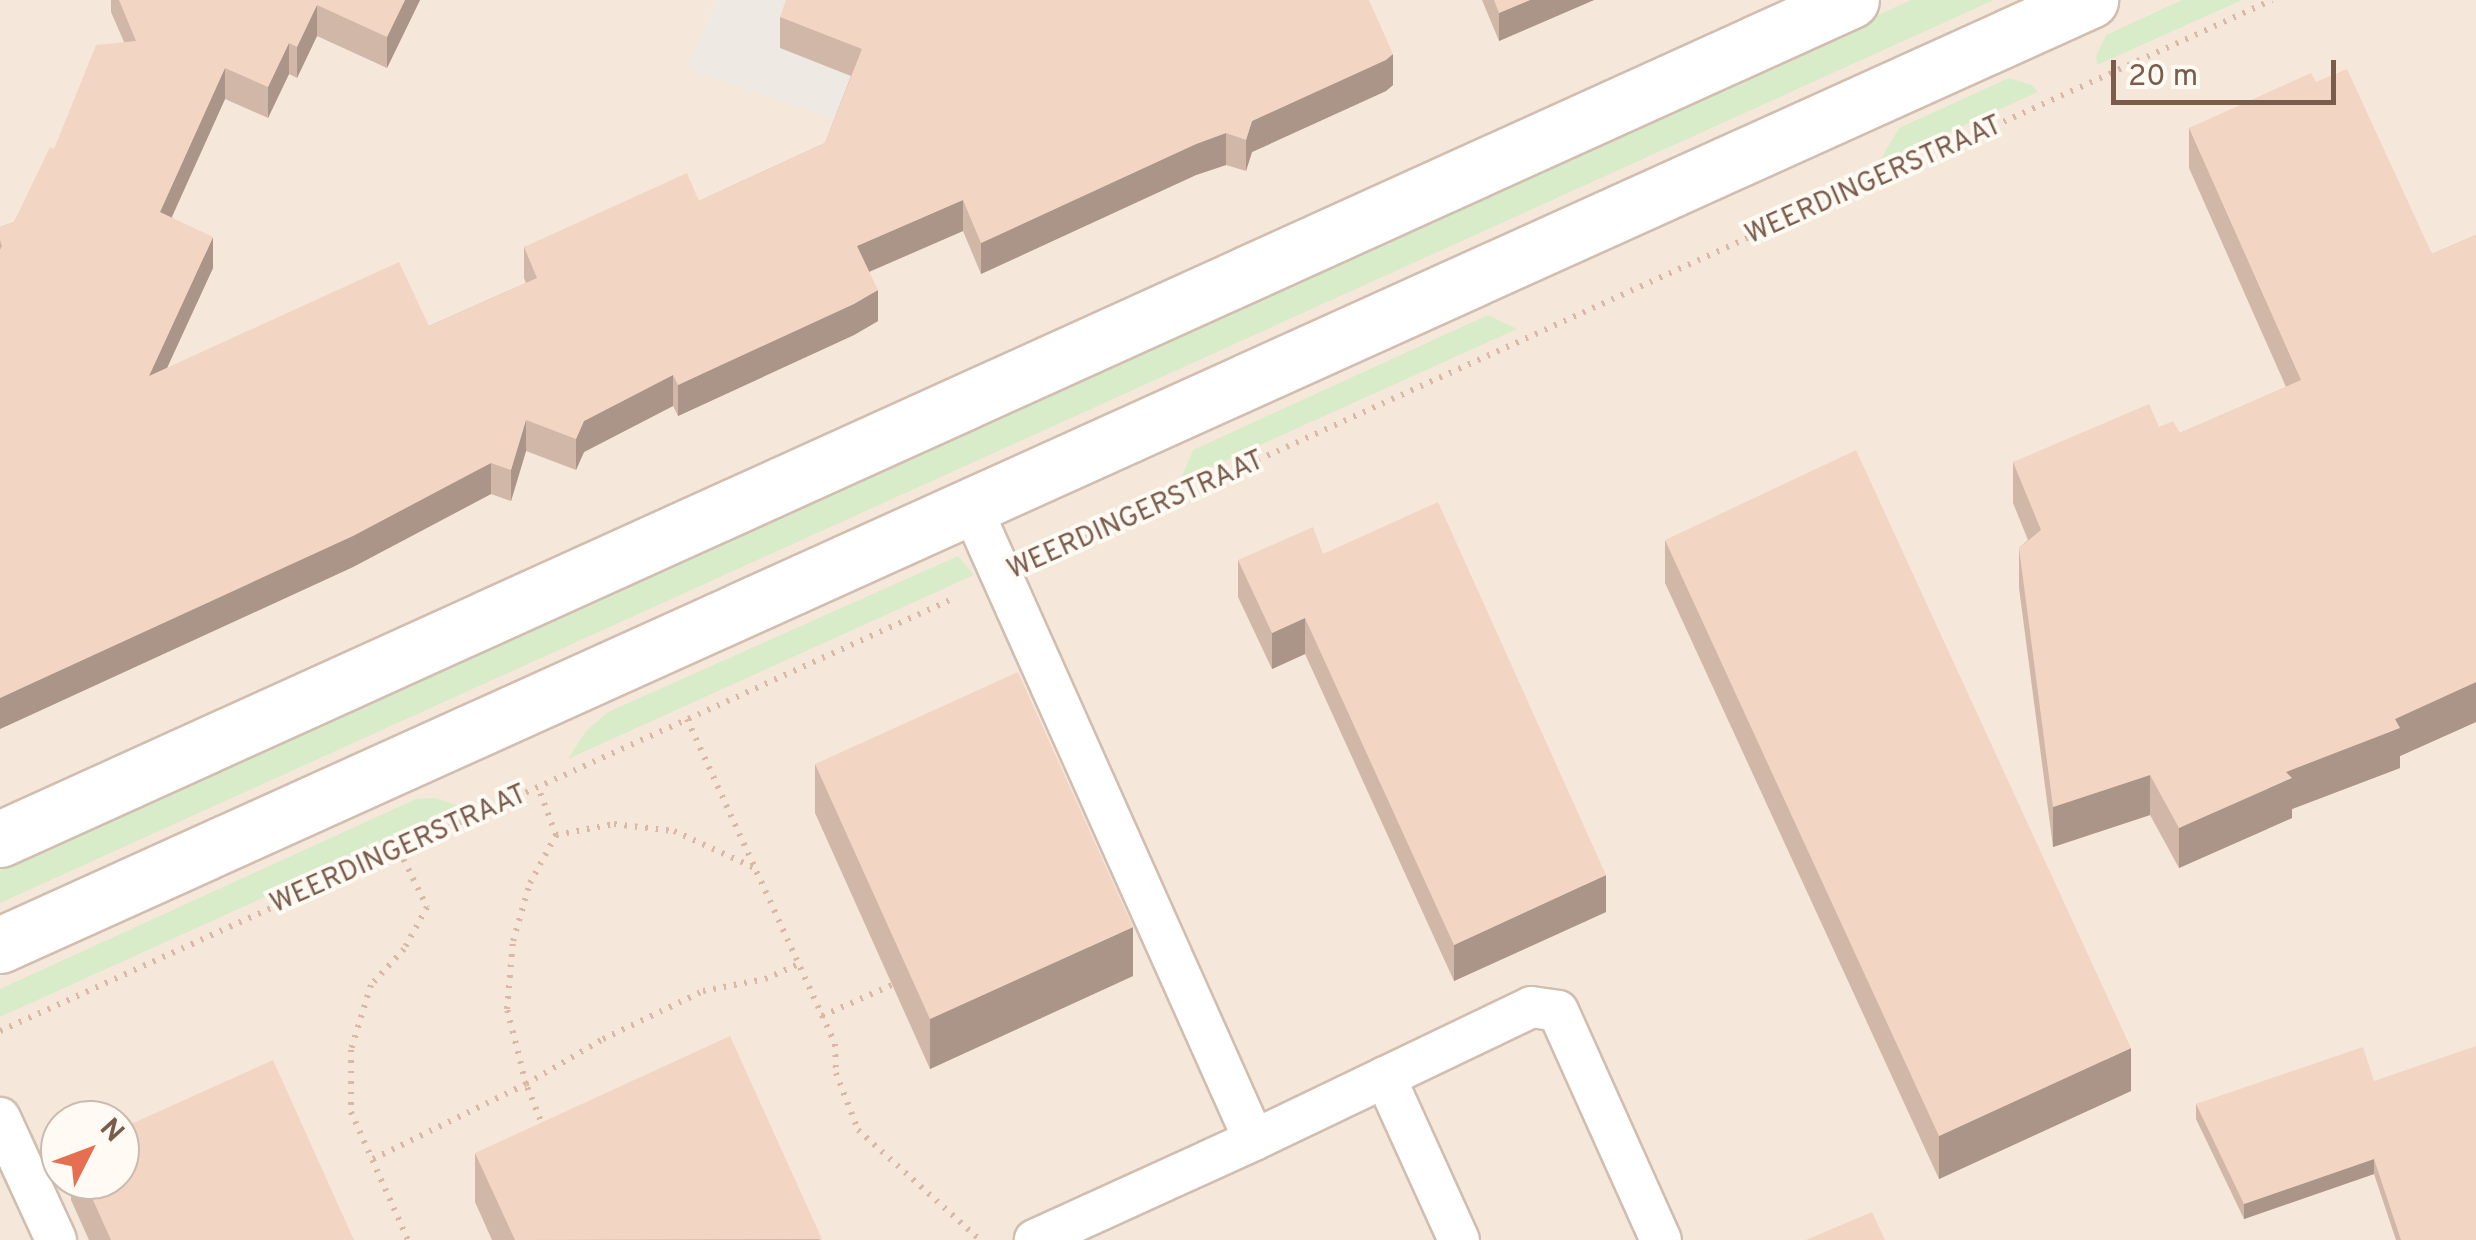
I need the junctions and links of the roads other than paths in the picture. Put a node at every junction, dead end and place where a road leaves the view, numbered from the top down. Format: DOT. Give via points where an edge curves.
graph roads {
  1 [pos="1851,0"];
  2 [pos="2090,0"];
  3 [pos="971,507"];
  4 [pos="0,838"];
  5 [pos="0,944"];
  6 [pos="1385,1077"];
  7 [pos="0,1118"];
  8 [pos="1254,1140"];
  9 [pos="56,1240"];
  10 [pos="1035,1240"];
  11 [pos="1459,1240"];
  12 [pos="1662,1240"];
  1 -- 4 [label="main road"];
  2 -- 3 [label="main road"];
  3 -- 5 [label="main road"];
  3 -- 8 [label="lane"];
  6 -- 8 [label="lane"];
  6 -- 11 [label="lane"];
  6 -- 12 [label="lane" via="1530,1007 1558,1011"];
  7 -- 9 [label="lane"];
  8 -- 10 [label="lane"];
}
